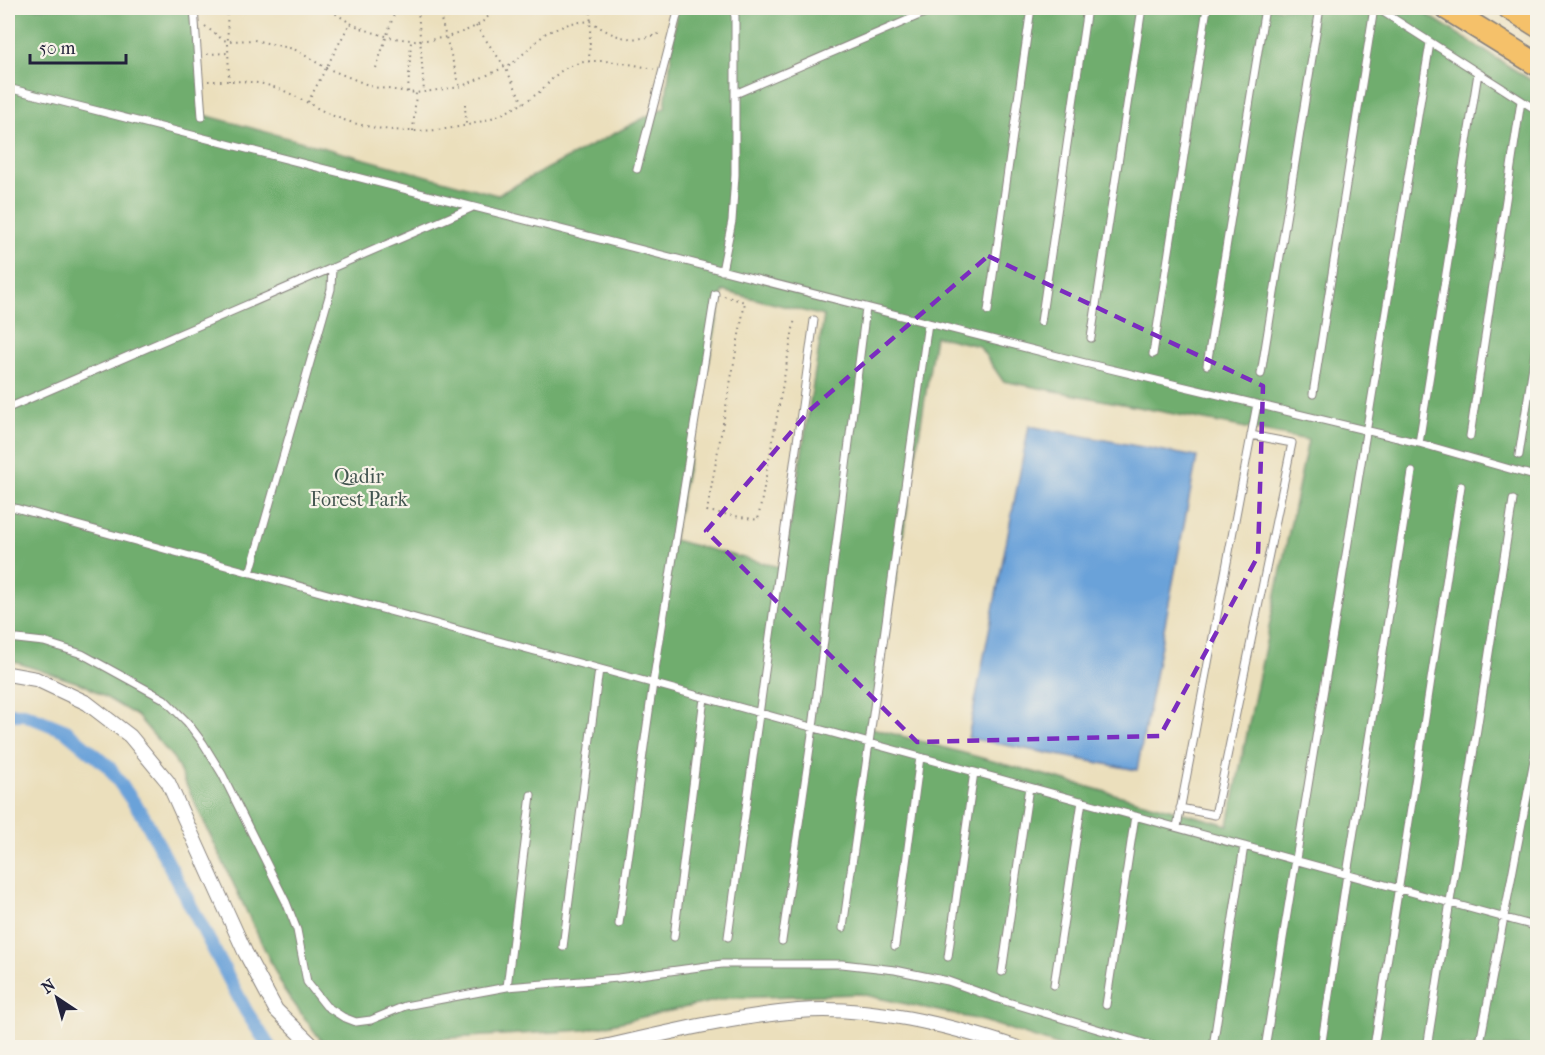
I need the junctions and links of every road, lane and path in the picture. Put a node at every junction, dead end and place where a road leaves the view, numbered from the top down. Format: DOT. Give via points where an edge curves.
graph roads {
  1 [pos="194,8"];
  2 [pos="226,8"];
  3 [pos="325,8"];
  4 [pos="396,8"];
  5 [pos="407,8"];
  6 [pos="443,8"];
  7 [pos="490,8"];
  8 [pos="497,8"];
  9 [pos="591,8"];
  10 [pos="679,8"];
  11 [pos="732,8"];
  12 [pos="936,8"];
  13 [pos="1031,8"];
  14 [pos="1087,8"];
  15 [pos="1142,8"];
  16 [pos="1207,8"];
  17 [pos="1265,8"];
  18 [pos="1320,8"];
  19 [pos="1376,8"];
  20 [pos="1446,8"];
  21 [pos="1509,8"];
  22 [pos="330,9"];
  23 [pos="418,9"];
  24 [pos="438,9"];
  25 [pos="493,11"];
  26 [pos="591,21"];
  27 [pos="350,23"];
  28 [pos="476,26"];
  29 [pos="1538,26"];
  30 [pos="667,30"];
  31 [pos="204,35"];
  32 [pos="447,37"];
  33 [pos="386,38"];
  34 [pos="411,40"];
  35 [pos="228,41"];
  36 [pos="420,41"];
  37 [pos="1430,43"];
  38 [pos="228,53"];
  39 [pos="206,54"];
  40 [pos="589,62"];
  41 [pos="1538,65"];
  42 [pos="505,67"];
  43 [pos="326,68"];
  44 [pos="376,69"];
  45 [pos="657,69"];
  46 [pos="1478,74"];
  47 [pos="208,81"];
  48 [pos="229,81"];
  49 [pos="459,87"];
  50 [pos="8,88"];
  51 [pos="408,92"];
  52 [pos="424,92"];
  53 [pos="416,93"];
  54 [pos="735,94"];
  55 [pos="1521,101"];
  56 [pos="308,102"];
  57 [pos="523,103"];
  58 [pos="465,104"];
  59 [pos="1538,111"];
  60 [pos="202,117"];
  61 [pos="465,125"];
  62 [pos="413,131"];
  63 [pos="638,169"];
  64 [pos="471,207"];
  65 [pos="332,268"];
  66 [pos="722,271"];
  67 [pos="715,294"];
  68 [pos="866,308"];
  69 [pos="988,311"];
  70 [pos="795,318"];
  71 [pos="814,320"];
  72 [pos="1041,322"];
  73 [pos="928,323"];
  74 [pos="1538,334"];
  75 [pos="1091,338"];
  76 [pos="1153,354"];
  77 [pos="1207,365"];
  78 [pos="1262,374"];
  79 [pos="1313,394"];
  80 [pos="1257,404"];
  81 [pos="8,408"];
  82 [pos="1365,429"];
  83 [pos="1251,435"];
  84 [pos="1470,436"];
  85 [pos="1419,443"];
  86 [pos="1519,455"];
  87 [pos="1412,472"];
  88 [pos="1538,477"];
  89 [pos="1461,486"];
  90 [pos="1513,500"];
  91 [pos="8,506"];
  92 [pos="250,573"];
  93 [pos="8,638"];
  94 [pos="599,669"];
  95 [pos="8,674"];
  96 [pos="653,683"];
  97 [pos="704,698"];
  98 [pos="759,712"];
  99 [pos="813,727"];
  100 [pos="1538,739"];
  101 [pos="869,743"];
  102 [pos="920,757"];
  103 [pos="974,772"];
  104 [pos="1029,787"];
  105 [pos="531,795"];
  106 [pos="1082,801"];
  107 [pos="1180,808"];
  108 [pos="1135,816"];
  109 [pos="1177,827"];
  110 [pos="1244,846"];
  111 [pos="1296,860"];
  112 [pos="1347,874"];
  113 [pos="1399,888"];
  114 [pos="1450,903"];
  115 [pos="1504,917"];
  116 [pos="619,924"];
  117 [pos="1538,927"];
  118 [pos="843,928"];
  119 [pos="674,937"];
  120 [pos="728,937"];
  121 [pos="782,941"];
  122 [pos="895,946"];
  123 [pos="563,947"];
  124 [pos="948,957"];
  125 [pos="1002,972"];
  126 [pos="1054,985"];
  127 [pos="507,987"];
  128 [pos="1106,1005"];
  129 [pos="1214,1040"];
  130 [pos="315,1047"];
  131 [pos="600,1047"];
  132 [pos="1018,1047"];
  133 [pos="1160,1047"];
  134 [pos="1265,1047"];
  135 [pos="1321,1047"];
  136 [pos="1374,1047"];
  137 [pos="1427,1047"];
  138 [pos="1479,1047"];
  1 -- 60 [label="lane"];
  2 -- 35 [label="path"];
  3 -- 22 [label="path"];
  4 -- 33 [label="path"];
  5 -- 23 [label="path"];
  6 -- 24 [label="path"];
  7 -- 25 [label="path"];
  8 -- 25 [label="path"];
  9 -- 26 [label="path"];
  10 -- 63 [label="lane"];
  11 -- 54 [label="lane"];
  12 -- 54 [label="lane"];
  13 -- 69 [label="lane"];
  14 -- 72 [label="lane"];
  15 -- 75 [label="lane"];
  16 -- 76 [label="lane"];
  17 -- 77 [label="lane"];
  18 -- 78 [label="lane"];
  19 -- 37 [label="lane"];
  19 -- 79 [label="lane"];
  20 -- 41 [label="highway"];
  21 -- 29 [label="highway"];
  22 -- 27 [label="path"];
  23 -- 24 [label="path"];
  23 -- 36 [label="path"];
  24 -- 32 [label="path"];
  25 -- 28 [label="path"];
  26 -- 30 [label="path" via="621,38 637,39"];
  26 -- 40 [label="path"];
  26 -- 42 [label="path" via="571,23 546,33"];
  27 -- 33 [label="path"];
  27 -- 43 [label="path"];
  28 -- 32 [label="path"];
  28 -- 42 [label="path"];
  31 -- 35 [label="path" via="203,25"];
  32 -- 36 [label="path"];
  32 -- 49 [label="path"];
  33 -- 34 [label="path"];
  33 -- 44 [label="path"];
  34 -- 36 [label="path"];
  34 -- 51 [label="path"];
  35 -- 38 [label="path"];
  35 -- 43 [label="path" via="254,40 284,46"];
  36 -- 52 [label="path"];
  37 -- 46 [label="lane"];
  37 -- 82 [label="lane"];
  38 -- 39 [label="path"];
  38 -- 48 [label="path"];
  40 -- 45 [label="path"];
  40 -- 57 [label="path" via="562,69"];
  42 -- 49 [label="path"];
  42 -- 57 [label="path"];
  43 -- 51 [label="path" via="373,87"];
  43 -- 56 [label="path"];
  46 -- 55 [label="lane"];
  46 -- 85 [label="lane"];
  47 -- 48 [label="path"];
  48 -- 56 [label="path" via="268,85"];
  49 -- 52 [label="path"];
  50 -- 64 [label="lane"];
  51 -- 53 [label="path"];
  52 -- 53 [label="path"];
  53 -- 62 [label="path"];
  54 -- 66 [label="lane" via="733,209"];
  55 -- 59 [label="lane"];
  55 -- 84 [label="lane"];
  56 -- 62 [label="path" via="360,124"];
  57 -- 61 [label="path"];
  58 -- 61 [label="path"];
  61 -- 62 [label="path"];
  64 -- 65 [label="lane"];
  64 -- 66 [label="lane"];
  65 -- 81 [label="lane"];
  65 -- 92 [label="lane" via="331,289"];
  66 -- 68 [label="lane"];
  67 -- 70 [label="path" via="745,302 707,511 758,520"];
  67 -- 96 [label="lane"];
  68 -- 73 [label="lane"];
  68 -- 99 [label="lane"];
  71 -- 98 [label="lane"];
  73 -- 80 [label="lane"];
  73 -- 101 [label="lane"];
  74 -- 86 [label="lane"];
  80 -- 82 [label="lane"];
  80 -- 83 [label="lane"];
  82 -- 85 [label="lane"];
  82 -- 111 [label="lane"];
  83 -- 107 [label="lane"];
  83 -- 107 [label="lane" via="1292,443 1215,815"];
  85 -- 88 [label="lane"];
  87 -- 112 [label="lane"];
  89 -- 113 [label="lane"];
  90 -- 114 [label="lane"];
  91 -- 92 [label="lane"];
  92 -- 94 [label="lane"];
  93 -- 127 [label="lane" via="44,642 82,654 164,699 187,722 222,774 286,902 297,930 308,982 326,1006 343,1017 364,1022 405,1006"];
  94 -- 96 [label="lane"];
  94 -- 123 [label="lane"];
  95 -- 130 [label="street" via="36,679 87,702 130,736 161,772 276,1010"];
  96 -- 97 [label="lane"];
  96 -- 116 [label="lane"];
  97 -- 98 [label="lane"];
  97 -- 119 [label="lane"];
  98 -- 99 [label="lane"];
  98 -- 120 [label="lane"];
  99 -- 101 [label="lane"];
  99 -- 121 [label="lane"];
  100 -- 115 [label="lane"];
  101 -- 102 [label="lane"];
  101 -- 118 [label="lane"];
  102 -- 103 [label="lane"];
  102 -- 122 [label="lane"];
  103 -- 104 [label="lane"];
  103 -- 124 [label="lane"];
  104 -- 106 [label="lane"];
  104 -- 125 [label="lane"];
  105 -- 127 [label="lane"];
  106 -- 108 [label="lane"];
  106 -- 126 [label="lane"];
  107 -- 109 [label="lane"];
  108 -- 109 [label="lane"];
  108 -- 128 [label="lane"];
  109 -- 110 [label="lane"];
  110 -- 111 [label="lane"];
  110 -- 129 [label="lane"];
  111 -- 112 [label="lane"];
  111 -- 134 [label="lane"];
  112 -- 113 [label="lane"];
  112 -- 135 [label="lane"];
  113 -- 114 [label="lane"];
  113 -- 136 [label="lane"];
  114 -- 115 [label="lane"];
  114 -- 137 [label="lane"];
  115 -- 117 [label="lane"];
  115 -- 138 [label="lane"];
  127 -- 133 [label="lane" via="722,964 842,964 948,981"];
  131 -- 132 [label="street" via="723,1020 800,1011 866,1012"];
}
